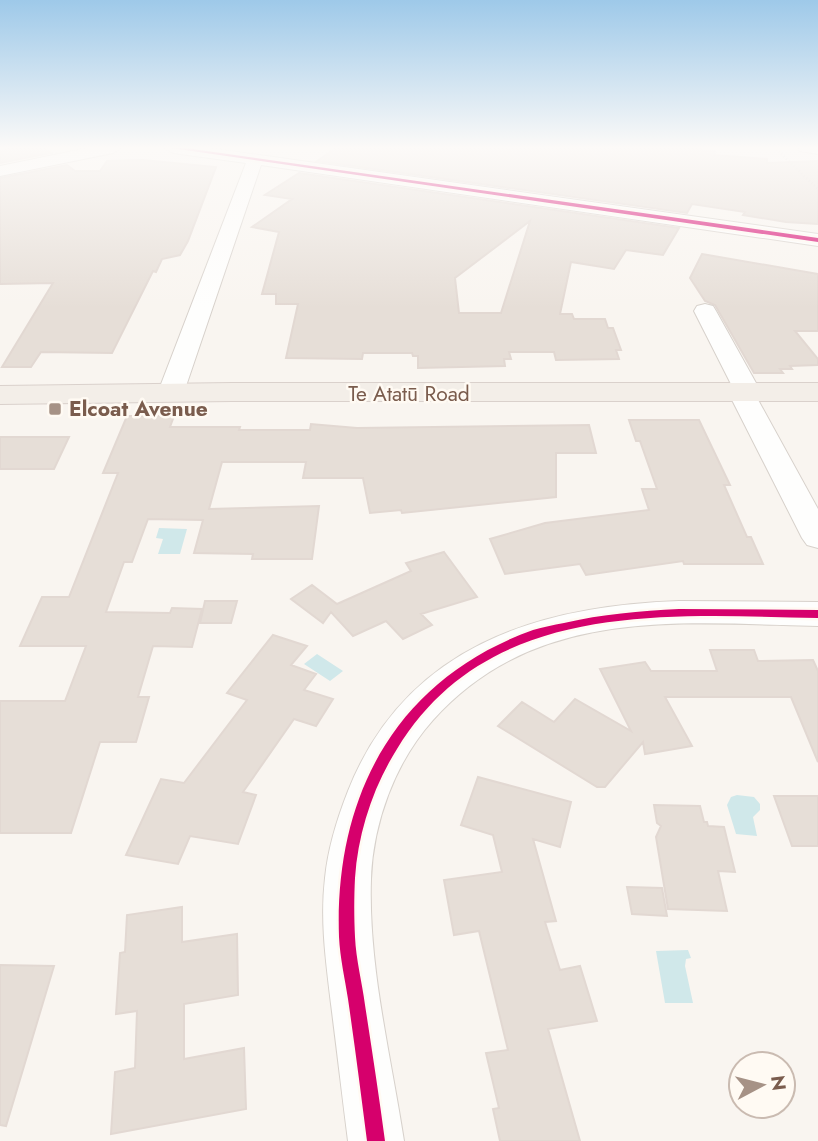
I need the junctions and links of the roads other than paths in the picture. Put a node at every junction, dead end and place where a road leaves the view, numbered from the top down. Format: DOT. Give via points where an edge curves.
graph roads {
  1 [pos="228,201"];
  2 [pos="555,201"];
  3 [pos="818,240"];
  4 [pos="705,311"];
  5 [pos="744,392"];
  6 [pos="818,392"];
  7 [pos="171,393"];
  8 [pos="0,395"];
  9 [pos="818,538"];
  10 [pos="818,614"];
  11 [pos="376,1141"];
  1 -- 7 [label="street"];
  2 -- 3 [label="street"];
  4 -- 5 [label="street"];
  5 -- 6 [label="main road, Te Atatū Road"];
  5 -- 7 [label="main road, Te Atatū Road"];
  5 -- 9 [label="street"];
  7 -- 8 [label="main road, Te Atatū Road"];
  10 -- 11 [label="street" via="635,615 594,620 516,641 479,659 422,702 398,731 375,772 356,820 350,869 347,936"];
}
